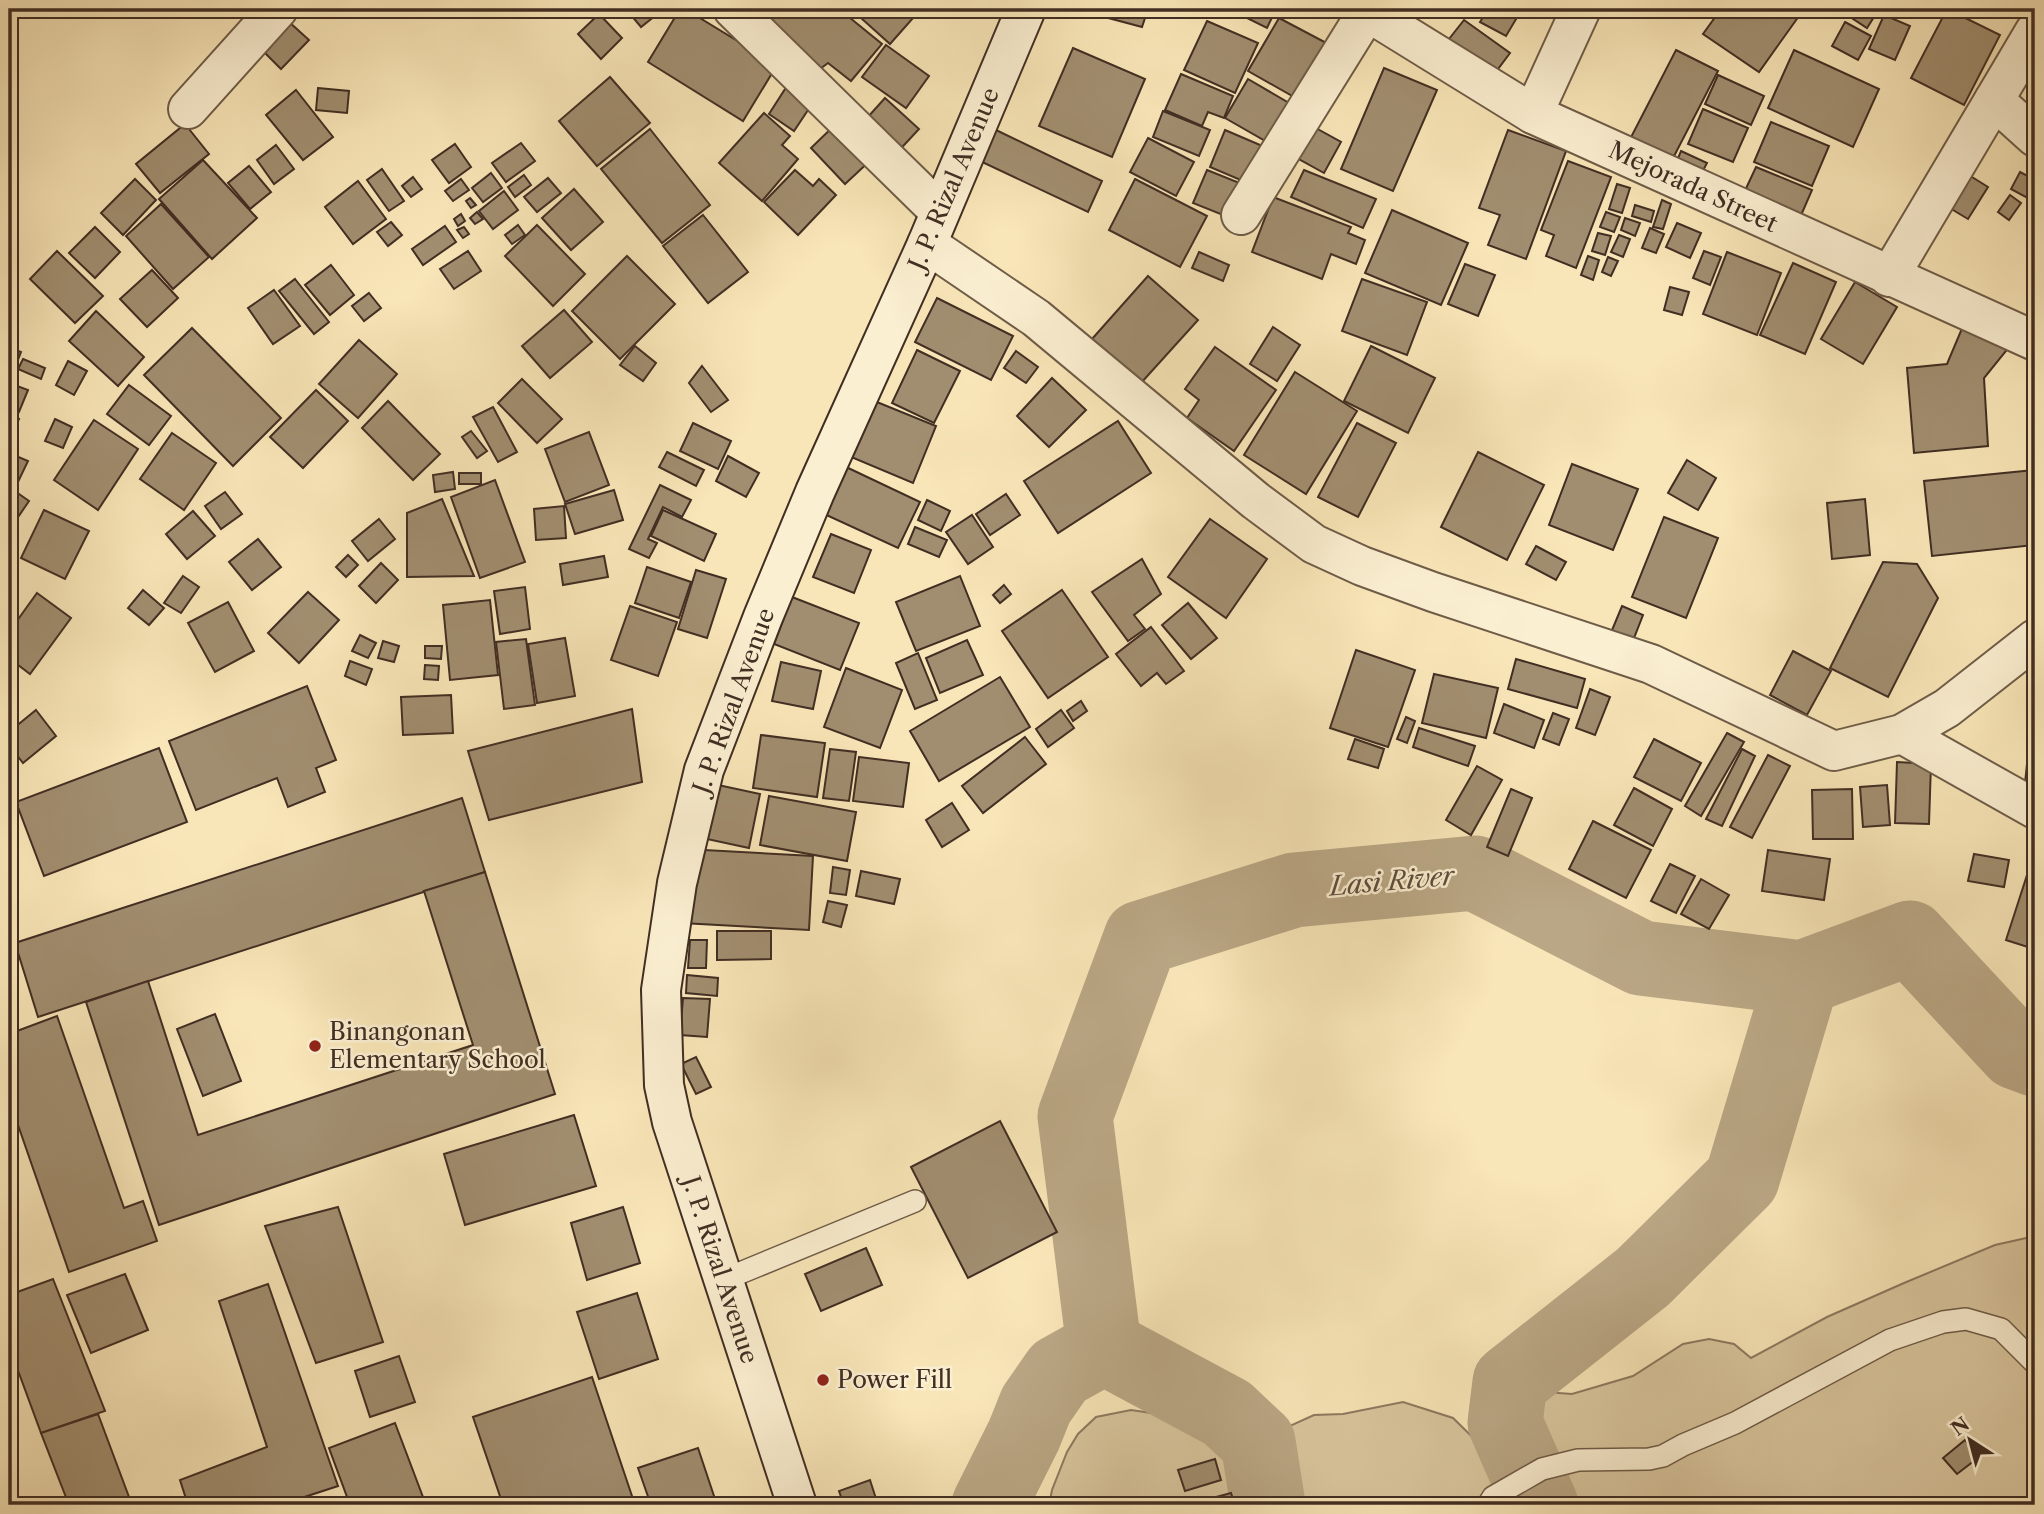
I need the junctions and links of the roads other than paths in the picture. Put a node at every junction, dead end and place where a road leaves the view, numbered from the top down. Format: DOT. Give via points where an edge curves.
graph roads {
  1 [pos="278,9"];
  2 [pos="733,9"];
  3 [pos="1026,9"];
  4 [pos="1367,9"];
  5 [pos="1581,9"];
  6 [pos="2015,9"];
  7 [pos="2035,22"];
  8 [pos="2035,31"];
  9 [pos="1994,100"];
  10 [pos="188,108"];
  11 [pos="1532,114"];
  12 [pos="2035,137"];
  13 [pos="1241,215"];
  14 [pos="933,228"];
  15 [pos="1889,276"];
  16 [pos="2035,341"];
  17 [pos="2035,639"];
  18 [pos="1902,734"];
  19 [pos="2035,809"];
  20 [pos="915,1201"];
  21 [pos="723,1280"];
  22 [pos="2035,1363"];
  23 [pos="1491,1501"];
  24 [pos="797,1505"];
  1 -- 10 [label="street"];
  2 -- 14 [label="street"];
  3 -- 14 [label="street, J. P. Rizal Avenue"];
  4 -- 11 [label="street, Mejorada Street"];
  4 -- 13 [label="street"];
  5 -- 11 [label="street"];
  6 -- 7 [label="street"];
  8 -- 9 [label="street"];
  9 -- 12 [label="street"];
  9 -- 15 [label="street"];
  11 -- 15 [label="street, Mejorada Street"];
  14 -- 18 [label="street" via="1256,501 1314,544 1433,592 1651,664 1834,751"];
  14 -- 21 [label="street, J. P. Rizal Avenue" via="763,617 704,770 677,883 661,989 664,1086"];
  15 -- 16 [label="street, Mejorada Street"];
  17 -- 18 [label="street" via="1947,708"];
  18 -- 19 [label="street"];
  20 -- 21 [label="lane"];
  21 -- 24 [label="street, J. P. Rizal Avenue"];
  22 -- 23 [label="lane" via="2001,1329 1966,1319 1943,1322 1890,1340 1663,1456 1578,1460 1542,1469"];
}
